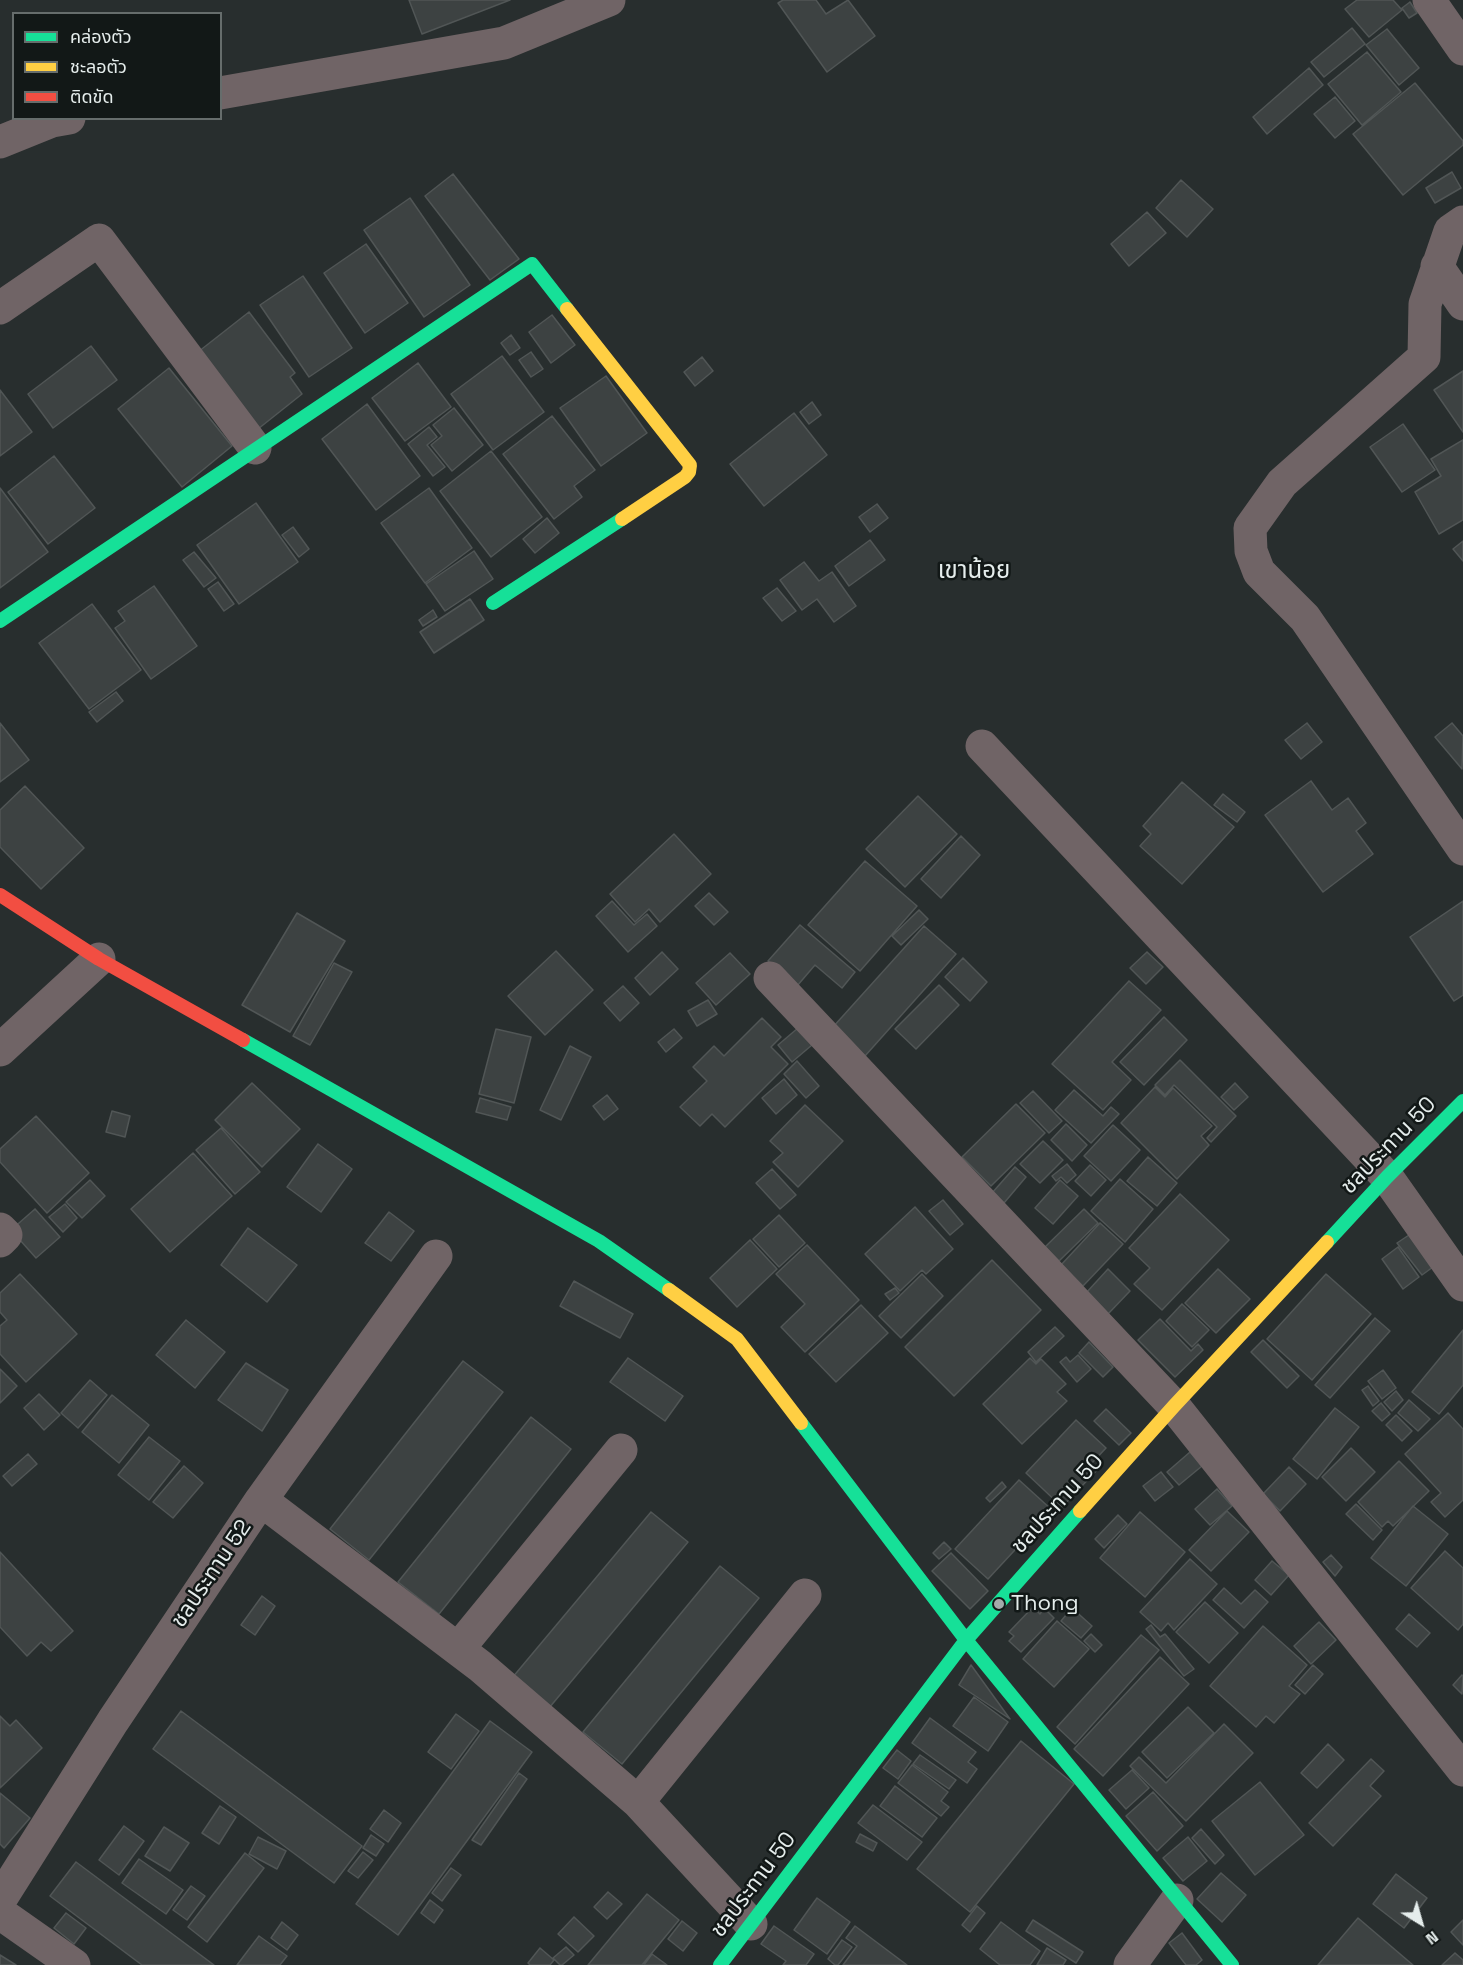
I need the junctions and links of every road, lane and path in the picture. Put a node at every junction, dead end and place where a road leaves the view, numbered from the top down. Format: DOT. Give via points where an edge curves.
graph roads {
  1 [pos="609,0"];
  2 [pos="1429,0"];
  3 [pos="1463,49"];
  4 [pos="222,93"];
  5 [pos="58,120"];
  6 [pos="0,142"];
  7 [pos="1463,222"];
  8 [pos="1437,266"];
  9 [pos="1463,304"];
  10 [pos="0,308"];
  11 [pos="255,448"];
  12 [pos="493,603"];
  13 [pos="0,621"];
  14 [pos="982,746"];
  15 [pos="1463,849"];
  16 [pos="0,895"];
  17 [pos="99,959"];
  18 [pos="770,978"];
  19 [pos="0,1050"];
  20 [pos="1463,1101"];
  21 [pos="1387,1177"];
  22 [pos="0,1229"];
  23 [pos="0,1241"];
  24 [pos="436,1256"];
  25 [pos="1463,1285"];
  26 [pos="1174,1406"];
  27 [pos="621,1450"];
  28 [pos="261,1500"];
  29 [pos="805,1595"];
  30 [pos="966,1640"];
  31 [pos="458,1649"];
  32 [pos="1463,1770"];
  33 [pos="638,1802"];
  34 [pos="0,1900"];
  35 [pos="1176,1900"];
  36 [pos="0,1913"];
  37 [pos="751,1924"];
  38 [pos="74,1965"];
  39 [pos="720,1965"];
  40 [pos="1130,1965"];
  41 [pos="1232,1965"];
  1 -- 4 [label="street" via="504,43"];
  2 -- 3 [label="street"];
  5 -- 6 [label="street"];
  7 -- 8 [label="street" via="1450,231"];
  8 -- 9 [label="street"];
  8 -- 15 [label="street" via="1425,304 1424,357 1282,483 1250,528 1251,551 1259,572 1305,618"];
  10 -- 11 [label="street" via="99,240"];
  11 -- 12 [label="street" via="532,264 690,465 685,477"];
  11 -- 13 [label="street"];
  14 -- 21 [label="street"];
  16 -- 17 [label="street"];
  17 -- 19 [label="street"];
  17 -- 30 [label="street" via="599,1241 737,1339"];
  18 -- 26 [label="street"];
  20 -- 21 [label="street, ชลประทาน 50"];
  21 -- 25 [label="street"];
  21 -- 26 [label="street, ชลประทาน 50"];
  22 -- 23 [label="street" via="6,1235"];
  24 -- 28 [label="street, ชลประทาน 52"];
  26 -- 30 [label="street, ชลประทาน 50"];
  26 -- 32 [label="street"];
  27 -- 31 [label="street"];
  28 -- 31 [label="street"];
  28 -- 34 [label="street, ชลประทาน 52" via="113,1721"];
  29 -- 33 [label="street"];
  30 -- 35 [label="street"];
  30 -- 37 [label="street, ชลประทาน 50"];
  31 -- 33 [label="street"];
  33 -- 37 [label="street"];
  35 -- 40 [label="street"];
  35 -- 41 [label="street"];
  36 -- 38 [label="street"];
  37 -- 39 [label="street, ชลประทาน 50"];
}
